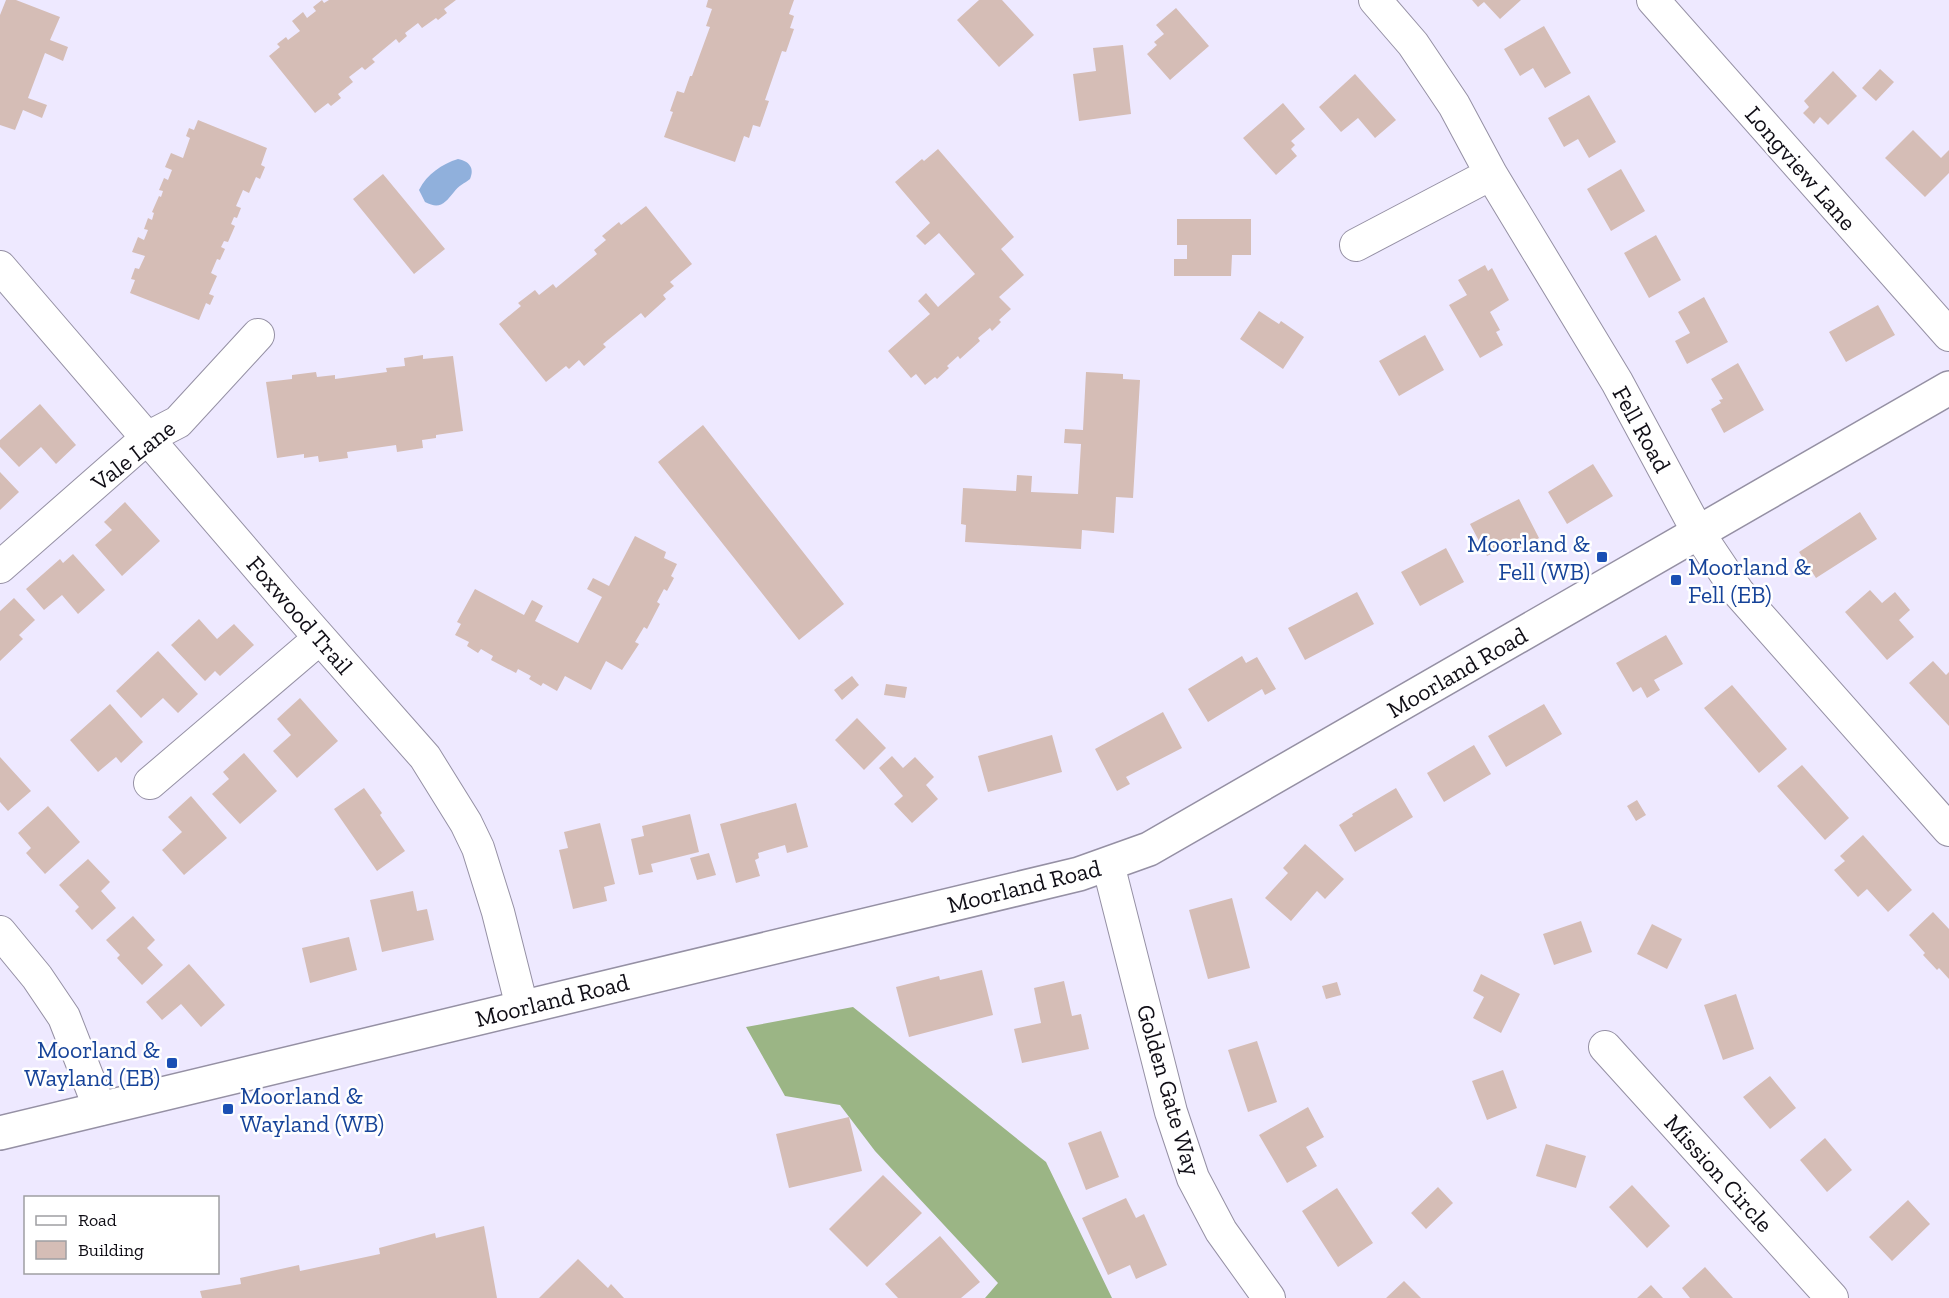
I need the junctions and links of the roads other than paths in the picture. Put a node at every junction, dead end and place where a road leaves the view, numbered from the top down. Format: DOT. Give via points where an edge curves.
graph roads {
  1 [pos="1375,0"];
  2 [pos="1653,0"];
  3 [pos="1491,174"];
  4 [pos="1356,245"];
  5 [pos="0,267"];
  6 [pos="258,335"];
  7 [pos="1949,335"];
  8 [pos="1949,388"];
  9 [pos="147,438"];
  10 [pos="1699,534"];
  11 [pos="0,567"];
  12 [pos="320,638"];
  13 [pos="150,783"];
  14 [pos="1949,830"];
  15 [pos="1108,864"];
  16 [pos="0,932"];
  17 [pos="522,1007"];
  18 [pos="1605,1047"];
  19 [pos="100,1109"];
  20 [pos="0,1133"];
  21 [pos="1269,1298"];
  22 [pos="1832,1298"];
  1 -- 3 [label="street, Fell Road" via="1413,44 1454,105"];
  2 -- 7 [label="street, Longview Lane"];
  3 -- 4 [label="street"];
  3 -- 10 [label="street, Fell Road" via="1617,382"];
  5 -- 9 [label="street, Foxwood Trail"];
  6 -- 9 [label="street, Vale Lane" via="178,422"];
  8 -- 10 [label="street, Moorland Road"];
  9 -- 11 [label="street, Vale Lane"];
  9 -- 12 [label="street, Foxwood Trail"];
  10 -- 14 [label="street, Fell Road" via="1738,592"];
  10 -- 15 [label="street, Moorland Road" via="1149,849"];
  12 -- 13 [label="street"];
  12 -- 17 [label="street, Foxwood Trail" via="425,757 466,823 498,912"];
  15 -- 17 [label="street, Moorland Road"];
  15 -- 21 [label="street, Golden Gate Way" via="1171,1112 1193,1178 1221,1231"];
  16 -- 19 [label="street" via="38,977 64,1017"];
  17 -- 19 [label="street, Moorland Road"];
  18 -- 22 [label="street, Mission Circle"];
  19 -- 20 [label="street, Moorland Road"];
}
